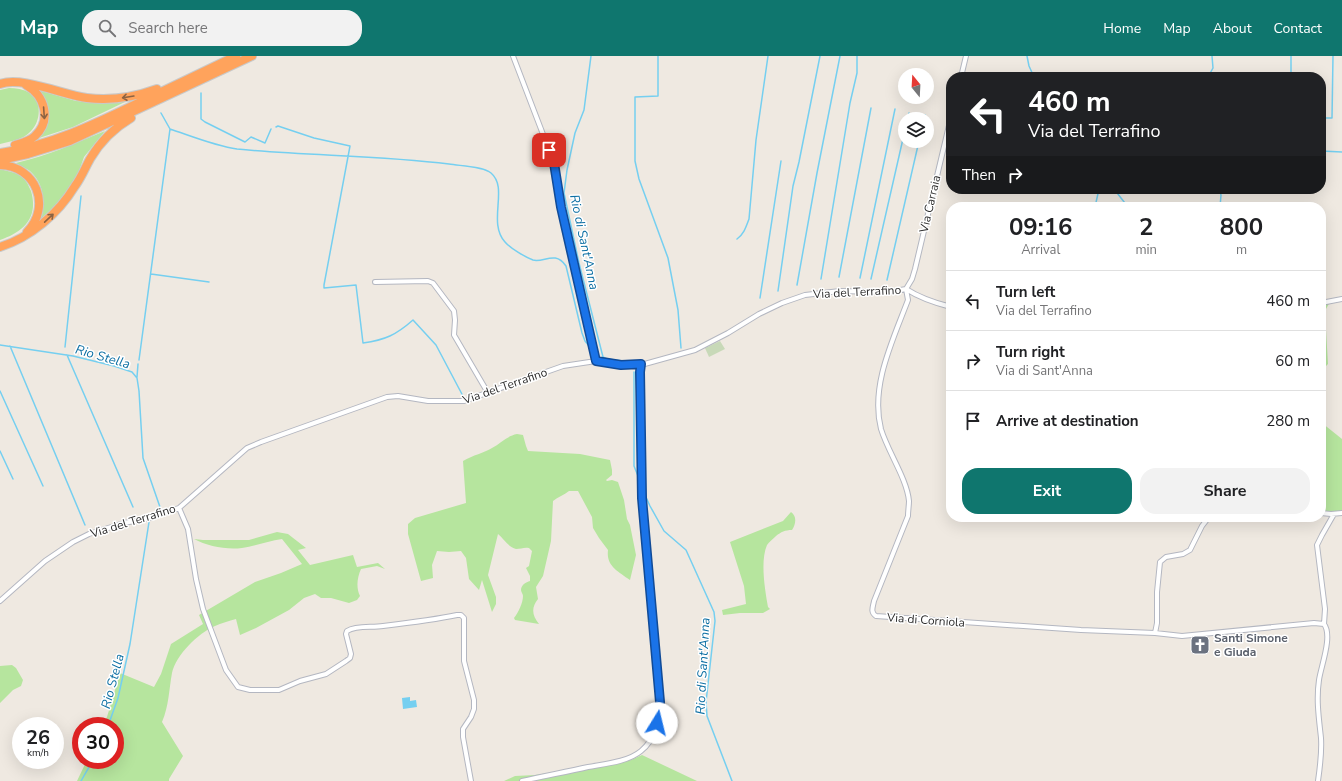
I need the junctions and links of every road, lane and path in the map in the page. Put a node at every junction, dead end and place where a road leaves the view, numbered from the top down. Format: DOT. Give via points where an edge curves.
graph roads {
  1 [pos="236,56"];
  2 [pos="252,56"];
  3 [pos="513,56"];
  4 [pos="966,56"];
  5 [pos="961,72"];
  6 [pos="192,77"];
  7 [pos="22,83"];
  8 [pos="0,84"];
  9 [pos="171,94"];
  10 [pos="946,138"];
  11 [pos="0,150"];
  12 [pos="0,153"];
  13 [pos="0,160"];
  14 [pos="0,165"];
  15 [pos="17,240"];
  16 [pos="0,247"];
  17 [pos="375,282"];
  18 [pos="906,289"];
  19 [pos="1342,299"];
  20 [pos="1326,302"];
  21 [pos="946,306"];
  22 [pos="596,361"];
  23 [pos="641,364"];
  24 [pos="488,393"];
  25 [pos="178,508"];
  26 [pos="1326,513"];
  27 [pos="1342,513"];
  28 [pos="1334,514"];
  29 [pos="1205,522"];
  30 [pos="0,601"];
  31 [pos="1324,624"];
  32 [pos="1155,633"];
  33 [pos="471,781"];
  34 [pos="522,781"];
  35 [pos="1318,781"];
  1 -- 6 [label="highway"];
  2 -- 9 [label="highway"];
  3 -- 22 [label="street" via="554,163 561,207"];
  4 -- 5 [label="street"];
  6 -- 7 [label="highway, one-way" via="140,94 103,99 80,97"];
  6 -- 12 [label="highway" via="74,132 31,147"];
  7 -- 8 [label="highway"];
  7 -- 11 [label="highway, one-way" via="34,90 42,101 44,123 31,139"];
  9 -- 13 [label="highway" via="70,141"];
  15 -- 9 [label="highway, one-way" via="45,221 63,203 96,150 112,132"];
  10 -- 18 [label="street, Via Carraia" via="912,279"];
  14 -- 15 [label="highway" via="21,170 38,193 36,218 30,229"];
  15 -- 16 [label="highway"];
  17 -- 24 [label="street" via="428,280 433,283 454,311 454,335"];
  18 -- 21 [label="street, Via del Terrafino" via="916,296"];
  18 -- 23 [label="street, Via del Terrafino" via="805,295 759,314 695,350"];
  18 -- 32 [label="street, Via di Corniola" via="908,300 882,374 878,404 882,431 906,487 909,501 908,516 874,601 873,614 920,620"];
  19 -- 20 [label="street"];
  22 -- 23 [label="street, Via del Terrafino" via="621,365"];
  22 -- 24 [label="street, Via del Terrafino" via="563,366"];
  23 -- 34 [label="street" via="642,498 660,702 655,731 640,752 631,757"];
  24 -- 25 [label="street, Via del Terrafino" via="457,402 387,397 261,442 247,448"];
  25 -- 30 [label="street, Via del Terrafino" via="89,534 73,542 45,561"];
  25 -- 33 [label="street" via="187,526 203,609 226,670 238,688 280,690 326,674 350,658 346,634 352,628 461,615 464,618 464,661 474,700 471,717 463,729"];
  26 -- 28 [label="street"];
  27 -- 28 [label="street"];
  28 -- 31 [label="street" via="1317,545 1325,609"];
  29 -- 32 [label="street" via="1190,550 1184,554 1166,557 1160,562"];
  31 -- 32 [label="street" via="1182,636"];
  31 -- 35 [label="street" via="1327,641 1318,692 1321,748"];
}
